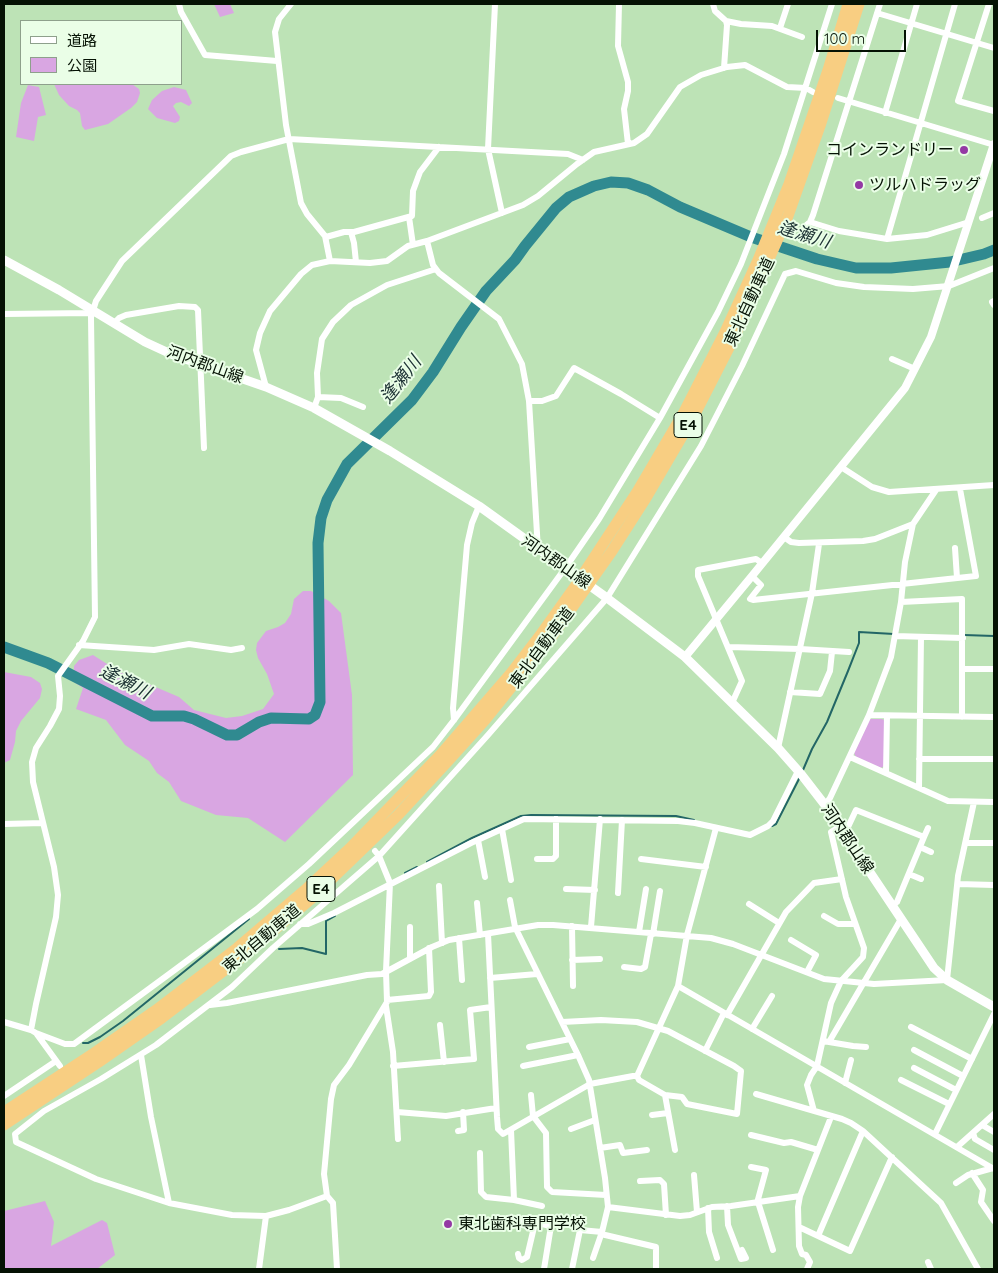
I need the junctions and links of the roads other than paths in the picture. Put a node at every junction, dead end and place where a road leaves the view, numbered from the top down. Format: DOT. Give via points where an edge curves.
graph roads {
  1 [pos="179,4"];
  2 [pos="291,4"];
  3 [pos="496,4"];
  4 [pos="619,4"];
  5 [pos="713,4"];
  6 [pos="788,4"];
  7 [pos="832,4"];
  8 [pos="848,4"];
  9 [pos="859,4"];
  10 [pos="880,4"];
  11 [pos="916,4"];
  12 [pos="956,4"];
  13 [pos="989,4"];
  14 [pos="877,13"];
  15 [pos="726,21"];
  16 [pos="911,23"];
  17 [pos="780,28"];
  18 [pos="947,34"];
  19 [pos="802,36"];
  20 [pos="977,42"];
  21 [pos="994,48"];
  22 [pos="278,61"];
  23 [pos="724,68"];
  24 [pos="806,88"];
  25 [pos="813,92"];
  26 [pos="838,98"];
  27 [pos="848,102"];
  28 [pos="994,112"];
  29 [pos="885,113"];
  30 [pos="920,123"];
  31 [pos="289,139"];
  32 [pos="628,144"];
  33 [pos="994,145"];
  34 [pos="439,147"];
  35 [pos="488,149"];
  36 [pos="583,160"];
  37 [pos="502,213"];
  38 [pos="994,213"];
  39 [pos="783,215"];
  40 [pos="409,217"];
  41 [pos="982,218"];
  42 [pos="810,222"];
  43 [pos="969,222"];
  44 [pos="804,227"];
  45 [pos="351,232"];
  46 [pos="326,237"];
  47 [pos="887,239"];
  48 [pos="427,241"];
  49 [pos="413,245"];
  50 [pos="4,260"];
  51 [pos="330,261"];
  52 [pos="356,262"];
  53 [pos="994,268"];
  54 [pos="436,269"];
  55 [pos="949,284"];
  56 [pos="994,301"];
  57 [pos="994,306"];
  58 [pos="92,311"];
  59 [pos="4,314"];
  60 [pos="114,323"];
  61 [pos="892,359"];
  62 [pos="200,365"];
  63 [pos="915,369"];
  64 [pos="266,387"];
  65 [pos="318,397"];
  66 [pos="529,401"];
  67 [pos="362,407"];
  68 [pos="314,408"];
  69 [pos="660,418"];
  70 [pos="204,448"];
  71 [pos="841,467"];
  72 [pos="994,485"];
  73 [pos="960,489"];
  74 [pos="936,490"];
  75 [pos="479,506"];
  76 [pos="913,524"];
  77 [pos="784,537"];
  78 [pos="818,544"];
  79 [pos="955,548"];
  80 [pos="538,550"];
  81 [pos="762,563"];
  82 [pos="566,567"];
  83 [pos="752,576"];
  84 [pos="957,578"];
  85 [pos="903,584"];
  86 [pos="578,591"];
  87 [pos="812,593"];
  88 [pos="607,598"];
  89 [pos="901,602"];
  90 [pos="717,619"];
  91 [pos="895,634"];
  92 [pos="963,636"];
  93 [pos="921,637"];
  94 [pos="79,645"];
  95 [pos="729,647"];
  96 [pos="242,648"];
  97 [pos="800,649"];
  98 [pos="832,652"];
  99 [pos="849,652"];
  100 [pos="685,657"];
  101 [pos="962,669"];
  102 [pos="994,669"];
  103 [pos="790,692"];
  104 [pos="732,703"];
  105 [pos="869,716"];
  106 [pos="887,716"];
  107 [pos="920,716"];
  108 [pos="962,716"];
  109 [pos="994,717"];
  110 [pos="454,720"];
  111 [pos="778,748"];
  112 [pos="850,757"];
  113 [pos="919,759"];
  114 [pos="994,760"];
  115 [pos="886,773"];
  116 [pos="801,774"];
  117 [pos="919,788"];
  118 [pos="974,802"];
  119 [pos="994,802"];
  120 [pos="825,805"];
  121 [pos="556,819"];
  122 [pos="600,820"];
  123 [pos="622,820"];
  124 [pos="43,823"];
  125 [pos="4,824"];
  126 [pos="716,828"];
  127 [pos="928,828"];
  128 [pos="502,829"];
  129 [pos="840,829"];
  130 [pos="924,836"];
  131 [pos="478,840"];
  132 [pos="966,843"];
  133 [pos="994,843"];
  134 [pos="920,847"];
  135 [pos="931,852"];
  136 [pos="377,854"];
  137 [pos="537,859"];
  138 [pos="641,859"];
  139 [pos="706,867"];
  140 [pos="909,874"];
  141 [pos="485,877"];
  142 [pos="842,879"];
  143 [pos="921,879"];
  144 [pos="511,880"];
  145 [pos="390,883"];
  146 [pos="958,884"];
  147 [pos="994,885"];
  148 [pos="439,886"];
  149 [pos="566,889"];
  150 [pos="646,889"];
  151 [pos="595,890"];
  152 [pos="660,891"];
  153 [pos="618,892"];
  154 [pos="510,900"];
  155 [pos="477,904"];
  156 [pos="749,904"];
  157 [pos="892,906"];
  158 [pos="824,916"];
  159 [pos="901,919"];
  160 [pos="779,923"];
  161 [pos="300,924"];
  162 [pos="855,924"];
  163 [pos="572,926"];
  164 [pos="410,928"];
  165 [pos="592,928"];
  166 [pos="516,930"];
  167 [pos="639,932"];
  168 [pos="484,934"];
  169 [pos="652,934"];
  170 [pos="687,936"];
  171 [pos="459,938"];
  172 [pos="791,940"];
  173 [pos="442,943"];
  174 [pos="429,948"];
  175 [pos="761,954"];
  176 [pos="410,958"];
  177 [pos="600,959"];
  178 [pos="572,960"];
  179 [pos="624,967"];
  180 [pos="386,971"];
  181 [pos="807,972"];
  182 [pos="537,974"];
  183 [pos="490,978"];
  184 [pos="462,980"];
  185 [pos="947,980"];
  186 [pos="842,981"];
  187 [pos="864,983"];
  188 [pos="572,986"];
  189 [pos="678,986"];
  190 [pos="772,996"];
  191 [pos="386,1003"];
  192 [pos="210,1005"];
  193 [pos="491,1007"];
  194 [pos="994,1007"];
  195 [pos="725,1014"];
  196 [pos="994,1014"];
  197 [pos="562,1022"];
  198 [pos="7,1023"];
  199 [pos="440,1024"];
  200 [pos="911,1027"];
  201 [pos="660,1028"];
  202 [pos="33,1029"];
  203 [pos="752,1029"];
  204 [pos="570,1039"];
  205 [pos="826,1041"];
  206 [pos="529,1046"];
  207 [pos="866,1047"];
  208 [pos="914,1050"];
  209 [pos="705,1051"];
  210 [pos="141,1054"];
  211 [pos="578,1055"];
  212 [pos="972,1058"];
  213 [pos="851,1060"];
  214 [pos="444,1062"];
  215 [pos="394,1066"];
  216 [pos="523,1066"];
  217 [pos="816,1066"];
  218 [pos="914,1068"];
  219 [pos="637,1076"];
  220 [pos="963,1076"];
  221 [pos="901,1080"];
  222 [pos="845,1082"];
  223 [pos="590,1084"];
  224 [pos="956,1090"];
  225 [pos="756,1094"];
  226 [pos="532,1095"];
  227 [pos="665,1095"];
  228 [pos="4,1096"];
  229 [pos="949,1104"];
  230 [pos="496,1108"];
  231 [pos="814,1111"];
  232 [pos="4,1112"];
  233 [pos="397,1112"];
  234 [pos="463,1112"];
  235 [pos="668,1112"];
  236 [pos="994,1114"];
  237 [pos="652,1115"];
  238 [pos="533,1116"];
  239 [pos="831,1117"];
  240 [pos="595,1120"];
  241 [pos="4,1124"];
  242 [pos="982,1125"];
  243 [pos="571,1129"];
  244 [pos="511,1130"];
  245 [pos="458,1131"];
  246 [pos="863,1131"];
  247 [pos="994,1132"];
  248 [pos="973,1133"];
  249 [pos="751,1134"];
  250 [pos="935,1134"];
  251 [pos="398,1139"];
  252 [pos="957,1147"];
  253 [pos="600,1148"];
  254 [pos="647,1150"];
  255 [pos="674,1150"];
  256 [pos="818,1150"];
  257 [pos="994,1150"];
  258 [pos="480,1153"];
  259 [pos="892,1157"];
  260 [pos="751,1167"];
  261 [pos="994,1168"];
  262 [pos="972,1174"];
  263 [pos="694,1175"];
  264 [pos="640,1181"];
  265 [pos="956,1183"];
  266 [pos="606,1195"];
  267 [pos="327,1196"];
  268 [pos="800,1196"];
  269 [pos="514,1200"];
  270 [pos="169,1203"];
  271 [pos="758,1203"];
  272 [pos="542,1206"];
  273 [pos="727,1206"];
  274 [pos="608,1207"];
  275 [pos="708,1208"];
  276 [pos="697,1212"];
  277 [pos="666,1215"];
  278 [pos="266,1216"];
  279 [pos="518,1219"];
  280 [pos="994,1220"];
  281 [pos="535,1223"];
  282 [pos="799,1228"];
  283 [pos="602,1233"];
  284 [pos="818,1236"];
  285 [pos="742,1250"];
  286 [pos="773,1250"];
  287 [pos="518,1254"];
  288 [pos="593,1258"];
  289 [pos="717,1258"];
  290 [pos="928,1262"];
  291 [pos="259,1269"];
  292 [pos="337,1269"];
  293 [pos="544,1269"];
  294 [pos="572,1269"];
  295 [pos="656,1269"];
  296 [pos="807,1269"];
  297 [pos="931,1269"];
  298 [pos="978,1269"];
  1 -- 22 [label="street" via="205,55"];
  2 -- 22 [label="street" via="276,26"];
  3 -- 35 [label="street"];
  4 -- 32 [label="street" via="618,46 628,82 624,109"];
  5 -- 15 [label="street" via="715,11"];
  6 -- 17 [label="street"];
  7 -- 24 [label="street"];
  8 -- 39 [label="highway, 東北自動車道 / E4"];
  9 -- 39 [label="highway, 東北自動車道 / E4" via="820,126"];
  10 -- 14 [label="street"];
  11 -- 16 [label="street"];
  12 -- 18 [label="street"];
  13 -- 20 [label="street"];
  14 -- 16 [label="street"];
  14 -- 27 [label="street"];
  15 -- 17 [label="street"];
  15 -- 23 [label="street"];
  16 -- 18 [label="street"];
  16 -- 29 [label="street"];
  17 -- 19 [label="street"];
  18 -- 20 [label="street"];
  18 -- 30 [label="street"];
  20 -- 21 [label="street"];
  20 -- 28 [label="street" via="958,100"];
  22 -- 31 [label="street"];
  23 -- 24 [label="street" via="745,65 787,87"];
  23 -- 32 [label="street" via="701,75 680,87 651,130"];
  24 -- 25 [label="street"];
  24 -- 69 [label="street" via="741,264"];
  26 -- 27 [label="street"];
  27 -- 29 [label="street"];
  27 -- 42 [label="street"];
  29 -- 30 [label="street"];
  30 -- 33 [label="street"];
  30 -- 47 [label="street"];
  31 -- 34 [label="street"];
  31 -- 46 [label="street" via="302,203"];
  31 -- 58 [label="street" via="231,156 122,261"];
  32 -- 36 [label="street" via="598,151"];
  33 -- 43 [label="street"];
  34 -- 35 [label="street"];
  34 -- 40 [label="street" via="420,172 413,191 412,216"];
  35 -- 36 [label="street" via="568,154"];
  35 -- 37 [label="street"];
  36 -- 37 [label="street" via="538,196"];
  37 -- 48 [label="street"];
  38 -- 41 [label="street"];
  39 -- 86 [label="highway, 東北自動車道 / E4" via="763,261 684,412"];
  40 -- 45 [label="street"];
  40 -- 49 [label="street"];
  42 -- 44 [label="street"];
  42 -- 47 [label="street" via="839,231"];
  43 -- 47 [label="street" via="927,235"];
  43 -- 55 [label="street"];
  45 -- 46 [label="street"];
  45 -- 52 [label="street"];
  46 -- 51 [label="street"];
  48 -- 49 [label="street"];
  48 -- 54 [label="street"];
  49 -- 52 [label="street" via="387,261"];
  50 -- 58 [label="main road, 河内郡山線"];
  51 -- 52 [label="street"];
  51 -- 64 [label="street" via="306,269 270,311 256,350"];
  53 -- 55 [label="street"];
  54 -- 65 [label="street" via="387,285 351,305 333,322 322,339 317,373"];
  54 -- 66 [label="street" via="501,322 520,360"];
  55 -- 63 [label="street" via="931,337"];
  55 -- 88 [label="street" via="864,288 796,271 785,274 700,446"];
  56 -- 57 [label="street"];
  58 -- 59 [label="street"];
  58 -- 60 [label="main road, 河内郡山線"];
  58 -- 94 [label="street" via="95,614"];
  60 -- 62 [label="main road, 河内郡山線" via="145,342"];
  60 -- 62 [label="street" via="126,315 179,306 194,307 199,313"];
  61 -- 63 [label="street"];
  62 -- 64 [label="main road, 河内郡山線"];
  62 -- 70 [label="street"];
  63 -- 71 [label="street" via="905,388"];
  64 -- 68 [label="main road, 河内郡山線"];
  65 -- 67 [label="street" via="341,398"];
  65 -- 68 [label="street"];
  66 -- 69 [label="street" via="556,396 574,368"];
  66 -- 80 [label="street"];
  68 -- 75 [label="main road, 河内郡山線"];
  69 -- 82 [label="street"];
  71 -- 74 [label="street" via="872,488 889,492"];
  71 -- 77 [label="street"];
  72 -- 73 [label="street"];
  73 -- 74 [label="street"];
  73 -- 84 [label="street" via="976,576"];
  74 -- 76 [label="street"];
  75 -- 80 [label="main road, 河内郡山線"];
  75 -- 110 [label="street" via="467,545"];
  76 -- 78 [label="street" via="875,540"];
  76 -- 85 [label="street"];
  77 -- 78 [label="street" via="791,542"];
  77 -- 81 [label="street"];
  78 -- 87 [label="street"];
  79 -- 84 [label="street"];
  80 -- 82 [label="main road, 河内郡山線"];
  81 -- 83 [label="street"];
  81 -- 90 [label="street" via="756,559 698,570"];
  82 -- 88 [label="main road, 河内郡山線"];
  82 -- 110 [label="street"];
  83 -- 87 [label="street" via="761,585 750,598 753,600"];
  83 -- 90 [label="street"];
  84 -- 85 [label="street"];
  85 -- 87 [label="street"];
  85 -- 89 [label="street"];
  86 -- 232 [label="highway, 東北自動車道 / E4" via="442,754 324,872 185,988"];
  86 -- 241 [label="highway, 東北自動車道 / E4" via="550,640 450,760 386,828 311,899 162,1018"];
  87 -- 97 [label="street"];
  88 -- 100 [label="main road, 河内郡山線"];
  88 -- 136 [label="street" via="488,735"];
  89 -- 91 [label="street"];
  89 -- 92 [label="street" via="962,599"];
  90 -- 95 [label="street"];
  90 -- 100 [label="street"];
  91 -- 93 [label="street"];
  91 -- 105 [label="street" via="889,666"];
  92 -- 93 [label="street"];
  92 -- 101 [label="street"];
  93 -- 107 [label="street"];
  94 -- 96 [label="street" via="154,650 189,644 231,650"];
  94 -- 124 [label="street" via="60,673 59,708 36,748 32,762 33,782"];
  95 -- 97 [label="street"];
  95 -- 104 [label="street" via="742,681"];
  97 -- 98 [label="street"];
  97 -- 103 [label="street"];
  98 -- 99 [label="street"];
  98 -- 103 [label="street" via="830,671 820,694"];
  100 -- 104 [label="main road, 河内郡山線"];
  101 -- 102 [label="street"];
  101 -- 108 [label="street"];
  103 -- 111 [label="street"];
  104 -- 111 [label="main road, 河内郡山線"];
  105 -- 106 [label="street"];
  105 -- 112 [label="street"];
  106 -- 107 [label="street"];
  106 -- 115 [label="street"];
  107 -- 108 [label="street"];
  107 -- 113 [label="street"];
  108 -- 109 [label="street"];
  110 -- 202 [label="street" via="433,747 353,827 257,909 74,1044 65,1044"];
  111 -- 116 [label="main road, 河内郡山線"];
  112 -- 115 [label="street"];
  112 -- 120 [label="street"];
  113 -- 114 [label="street"];
  113 -- 117 [label="street"];
  115 -- 117 [label="street"];
  116 -- 120 [label="main road, 河内郡山線"];
  116 -- 126 [label="street" via="768,826 747,836"];
  117 -- 118 [label="street" via="948,801"];
  118 -- 119 [label="street"];
  118 -- 132 [label="street"];
  120 -- 129 [label="main road, 河内郡山線"];
  121 -- 122 [label="street"];
  121 -- 128 [label="street" via="524,820"];
  121 -- 137 [label="street" via="556,856"];
  122 -- 123 [label="street"];
  122 -- 151 [label="street"];
  123 -- 126 [label="street" via="678,821"];
  123 -- 153 [label="street"];
  124 -- 125 [label="street"];
  124 -- 202 [label="street" via="54,867 58,902"];
  126 -- 139 [label="street"];
  127 -- 130 [label="street"];
  128 -- 131 [label="street"];
  128 -- 144 [label="street"];
  129 -- 130 [label="street" via="848,827 856,810"];
  129 -- 142 [label="street" via="831,832"];
  129 -- 157 [label="main road, 河内郡山線"];
  130 -- 134 [label="street"];
  131 -- 141 [label="street"];
  131 -- 145 [label="street"];
  132 -- 133 [label="street"];
  132 -- 146 [label="street"];
  134 -- 135 [label="street"];
  134 -- 140 [label="street"];
  136 -- 145 [label="street"];
  136 -- 161 [label="street"];
  138 -- 139 [label="street"];
  139 -- 170 [label="street"];
  140 -- 143 [label="street"];
  140 -- 157 [label="street" via="897,902"];
  142 -- 160 [label="street" via="814,883"];
  142 -- 162 [label="street"];
  145 -- 161 [label="street" via="334,913"];
  145 -- 180 [label="street"];
  146 -- 147 [label="street"];
  146 -- 185 [label="street"];
  148 -- 173 [label="street"];
  149 -- 151 [label="street"];
  150 -- 167 [label="street"];
  151 -- 165 [label="street"];
  152 -- 169 [label="street"];
  154 -- 166 [label="street"];
  155 -- 168 [label="street"];
  156 -- 160 [label="street"];
  157 -- 159 [label="main road, 河内郡山線"];
  158 -- 162 [label="street" via="838,924"];
  159 -- 185 [label="main road, 河内郡山線" via="934,968"];
  159 -- 187 [label="street"];
  160 -- 175 [label="street"];
  161 -- 192 [label="street"];
  162 -- 186 [label="street" via="864,948 862,957"];
  163 -- 165 [label="street"];
  163 -- 166 [label="street" via="538,925"];
  163 -- 178 [label="street"];
  164 -- 176 [label="street"];
  165 -- 167 [label="street"];
  166 -- 168 [label="street"];
  166 -- 182 [label="street"];
  167 -- 169 [label="street"];
  168 -- 171 [label="street"];
  168 -- 183 [label="street"];
  169 -- 170 [label="street"];
  169 -- 179 [label="street" via="645,967"];
  170 -- 175 [label="street" via="711,938"];
  170 -- 189 [label="street"];
  171 -- 173 [label="street"];
  171 -- 184 [label="street"];
  172 -- 181 [label="street" via="816,955"];
  173 -- 174 [label="street"];
  174 -- 176 [label="street"];
  174 -- 191 [label="street" via="432,992 429,996"];
  175 -- 181 [label="street"];
  175 -- 195 [label="street"];
  176 -- 180 [label="street"];
  177 -- 178 [label="street"];
  178 -- 188 [label="street"];
  180 -- 191 [label="street"];
  180 -- 192 [label="street"];
  181 -- 186 [label="street" via="824,979"];
  182 -- 183 [label="street"];
  182 -- 197 [label="street"];
  183 -- 193 [label="street"];
  185 -- 187 [label="street"];
  185 -- 194 [label="main road, 河内郡山線"];
  186 -- 187 [label="street"];
  186 -- 205 [label="street" via="831,1003"];
  187 -- 205 [label="street"];
  189 -- 195 [label="street"];
  189 -- 201 [label="street"];
  190 -- 203 [label="street"];
  191 -- 215 [label="street"];
  191 -- 267 [label="street" via="334,1085 324,1174"];
  192 -- 210 [label="street"];
  193 -- 214 [label="street" via="470,1010 474,1059"];
  193 -- 230 [label="street"];
  195 -- 203 [label="street"];
  195 -- 209 [label="street"];
  196 -- 212 [label="street"];
  197 -- 201 [label="street" via="638,1022"];
  197 -- 204 [label="street"];
  198 -- 202 [label="street"];
  199 -- 214 [label="street"];
  200 -- 212 [label="street"];
  201 -- 209 [label="street"];
  201 -- 219 [label="street"];
  202 -- 228 [label="street" via="58,1063"];
  203 -- 217 [label="street"];
  204 -- 206 [label="street"];
  204 -- 211 [label="street"];
  205 -- 207 [label="street"];
  205 -- 217 [label="street"];
  208 -- 220 [label="street"];
  209 -- 227 [label="street" via="741,1071 737,1114 687,1104 682,1098"];
  210 -- 270 [label="street"];
  210 -- 270 [label="street" via="44,1112 15,1134 16,1142 96,1179"];
  211 -- 216 [label="street"];
  211 -- 223 [label="street"];
  212 -- 220 [label="street"];
  213 -- 222 [label="street"];
  214 -- 215 [label="street"];
  215 -- 233 [label="street"];
  217 -- 222 [label="street"];
  217 -- 231 [label="street" via="807,1085"];
  218 -- 224 [label="street"];
  219 -- 223 [label="street"];
  219 -- 227 [label="street"];
  220 -- 224 [label="street"];
  221 -- 229 [label="street"];
  222 -- 250 [label="street"];
  223 -- 238 [label="street"];
  223 -- 240 [label="street"];
  224 -- 229 [label="street"];
  225 -- 231 [label="street"];
  226 -- 238 [label="street"];
  227 -- 235 [label="street"];
  229 -- 250 [label="street"];
  230 -- 234 [label="street"];
  230 -- 244 [label="street" via="498,1129 503,1134"];
  231 -- 239 [label="street"];
  233 -- 234 [label="street" via="446,1116"];
  233 -- 251 [label="street"];
  234 -- 245 [label="street" via="464,1130"];
  235 -- 237 [label="street"];
  235 -- 255 [label="street"];
  236 -- 242 [label="street"];
  238 -- 244 [label="street"];
  238 -- 266 [label="street" via="546,1133 547,1187 552,1192"];
  239 -- 246 [label="street" via="851,1123"];
  239 -- 256 [label="street"];
  240 -- 243 [label="street"];
  240 -- 253 [label="street"];
  242 -- 247 [label="street"];
  242 -- 248 [label="street"];
  244 -- 269 [label="street"];
  246 -- 259 [label="street"];
  246 -- 284 [label="street"];
  248 -- 252 [label="street"];
  248 -- 257 [label="street" via="976,1139"];
  249 -- 256 [label="street"];
  250 -- 252 [label="street"];
  252 -- 261 [label="street"];
  253 -- 254 [label="street" via="620,1145 622,1153"];
  253 -- 266 [label="street"];
  256 -- 268 [label="street"];
  258 -- 269 [label="street" via="481,1192 486,1197"];
  259 -- 284 [label="street" via="850,1251"];
  259 -- 298 [label="street" via="941,1203"];
  260 -- 271 [label="street" via="766,1170"];
  261 -- 262 [label="street"];
  262 -- 265 [label="street"];
  262 -- 280 [label="street" via="984,1190 981,1202"];
  263 -- 276 [label="street"];
  264 -- 277 [label="street" via="660,1180 664,1184"];
  266 -- 274 [label="street"];
  267 -- 278 [label="street"];
  267 -- 292 [label="street" via="333,1203"];
  268 -- 271 [label="street"];
  268 -- 282 [label="street"];
  269 -- 272 [label="street"];
  270 -- 278 [label="street" via="232,1215"];
  271 -- 273 [label="street"];
  271 -- 286 [label="street"];
  273 -- 275 [label="street"];
  273 -- 285 [label="street" via="728,1225 741,1259 746,1258"];
  274 -- 277 [label="street"];
  274 -- 283 [label="street"];
  275 -- 276 [label="street"];
  275 -- 289 [label="street" via="709,1232"];
  276 -- 277 [label="street"];
  278 -- 291 [label="street"];
  279 -- 281 [label="street"];
  281 -- 287 [label="street" via="527,1257 522,1260"];
  281 -- 293 [label="street" via="551,1226"];
  282 -- 284 [label="street"];
  282 -- 296 [label="street" via="799,1246 810,1262"];
  283 -- 288 [label="street"];
  283 -- 294 [label="street" via="580,1230"];
  283 -- 295 [label="street" via="656,1246"];
  290 -- 297 [label="street"];
}
